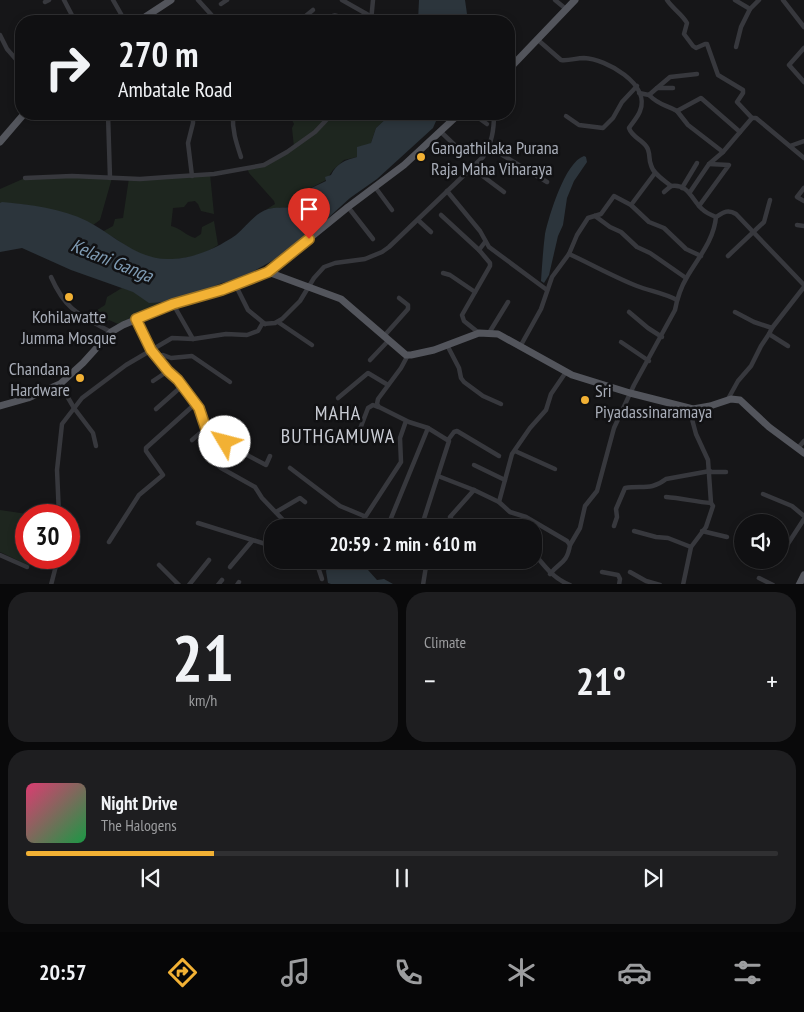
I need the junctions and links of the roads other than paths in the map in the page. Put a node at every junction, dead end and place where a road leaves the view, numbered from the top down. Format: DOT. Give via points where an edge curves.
graph roads {
  1 [pos="64,0"];
  2 [pos="113,0"];
  3 [pos="171,0"];
  4 [pos="198,0"];
  5 [pos="227,0"];
  6 [pos="342,0"];
  7 [pos="373,0"];
  8 [pos="555,0"];
  9 [pos="576,0"];
  10 [pos="667,0"];
  11 [pos="735,0"];
  12 [pos="759,0"];
  13 [pos="783,0"];
  14 [pos="221,4"];
  15 [pos="566,9"];
  16 [pos="750,9"];
  17 [pos="313,10"];
  18 [pos="72,15"];
  19 [pos="122,15"];
  20 [pos="148,15"];
  21 [pos="212,15"];
  22 [pos="307,15"];
  23 [pos="365,15"];
  24 [pos="371,15"];
  25 [pos="804,27"];
  26 [pos="0,35"];
  27 [pos="538,40"];
  28 [pos="736,47"];
  29 [pos="804,48"];
  30 [pos="15,58"];
  31 [pos="515,63"];
  32 [pos="697,74"];
  33 [pos="804,82"];
  34 [pos="637,86"];
  35 [pos="657,88"];
  36 [pos="673,88"];
  37 [pos="639,93"];
  38 [pos="649,95"];
  39 [pos="677,111"];
  40 [pos="566,116"];
  41 [pos="752,118"];
  42 [pos="19,120"];
  43 [pos="108,120"];
  44 [pos="193,120"];
  45 [pos="232,120"];
  46 [pos="326,120"];
  47 [pos="453,120"];
  48 [pos="481,120"];
  49 [pos="494,120"];
  50 [pos="487,124"];
  51 [pos="440,132"];
  52 [pos="740,132"];
  53 [pos="804,141"];
  54 [pos="0,142"];
  55 [pos="790,146"];
  56 [pos="489,147"];
  57 [pos="723,152"];
  58 [pos="464,154"];
  59 [pos="241,157"];
  60 [pos="804,158"];
  61 [pos="697,163"];
  62 [pos="709,164"];
  63 [pos="472,168"];
  64 [pos="655,172"];
  65 [pos="192,176"];
  66 [pos="26,178"];
  67 [pos="110,178"];
  68 [pos="547,182"];
  69 [pos="671,186"];
  70 [pos="375,187"];
  71 [pos="682,188"];
  72 [pos="804,188"];
  73 [pos="446,191"];
  74 [pos="504,192"];
  75 [pos="664,192"];
  76 [pos="690,192"];
  77 [pos="770,200"];
  78 [pos="804,201"];
  79 [pos="630,205"];
  80 [pos="699,206"];
  81 [pos="348,207"];
  82 [pos="392,210"];
  83 [pos="441,215"];
  84 [pos="595,216"];
  85 [pos="716,217"];
  86 [pos="418,220"];
  87 [pos="797,225"];
  88 [pos="804,226"];
  89 [pos="431,232"];
  90 [pos="754,232"];
  91 [pos="373,239"];
  92 [pos="485,242"];
  93 [pos="479,250"];
  94 [pos="569,254"];
  95 [pos="701,256"];
  96 [pos="728,256"];
  97 [pos="268,272"];
  98 [pos="443,273"];
  99 [pos="51,278"];
  100 [pos="686,278"];
  101 [pos="236,284"];
  102 [pos="804,286"];
  103 [pos="308,287"];
  104 [pos="547,290"];
  105 [pos="475,292"];
  106 [pos="399,298"];
  107 [pos="677,300"];
  108 [pos="508,302"];
  109 [pos="173,304"];
  110 [pos="629,312"];
  111 [pos="735,312"];
  112 [pos="136,319"];
  113 [pos="278,322"];
  114 [pos="265,324"];
  115 [pos="772,328"];
  116 [pos="111,332"];
  117 [pos="479,333"];
  118 [pos="489,333"];
  119 [pos="769,334"];
  120 [pos="662,337"];
  121 [pos="386,338"];
  122 [pos="193,339"];
  123 [pos="621,342"];
  124 [pos="312,345"];
  125 [pos="447,346"];
  126 [pos="521,346"];
  127 [pos="788,346"];
  128 [pos="151,350"];
  129 [pos="408,355"];
  130 [pos="157,356"];
  131 [pos="370,360"];
  132 [pos="649,360"];
  133 [pos="168,371"];
  134 [pos="566,372"];
  135 [pos="153,381"];
  136 [pos="230,382"];
  137 [pos="60,384"];
  138 [pos="388,385"];
  139 [pos="182,386"];
  140 [pos="630,393"];
  141 [pos="338,398"];
  142 [pos="728,399"];
  143 [pos="195,404"];
  144 [pos="502,404"];
  145 [pos="0,406"];
  146 [pos="380,407"];
  147 [pos="74,408"];
  148 [pos="689,408"];
  149 [pos="156,409"];
  150 [pos="354,416"];
  151 [pos="362,421"];
  152 [pos="406,421"];
  153 [pos="428,428"];
  154 [pos="207,430"];
  155 [pos="347,431"];
  156 [pos="357,437"];
  157 [pos="192,440"];
  158 [pos="448,440"];
  159 [pos="804,441"];
  160 [pos="367,442"];
  161 [pos="96,446"];
  162 [pos="801,450"];
  163 [pos="515,451"];
  164 [pos="270,456"];
  165 [pos="499,456"];
  166 [pos="474,465"];
  167 [pos="290,468"];
  168 [pos="555,469"];
  169 [pos="710,472"];
  170 [pos="726,472"];
  171 [pos="438,476"];
  172 [pos="505,480"];
  173 [pos="474,490"];
  174 [pos="763,494"];
  175 [pos="666,497"];
  176 [pos="305,502"];
  177 [pos="499,502"];
  178 [pos="711,503"];
  179 [pos="59,504"];
  180 [pos="276,512"];
  181 [pos="364,516"];
  182 [pos="804,517"];
  183 [pos="282,519"];
  184 [pos="362,519"];
  185 [pos="391,519"];
  186 [pos="424,519"];
  187 [pos="452,519"];
  188 [pos="198,522"];
  189 [pos="614,526"];
  190 [pos="634,531"];
  191 [pos="702,532"];
  192 [pos="727,537"];
  193 [pos="252,541"];
  194 [pos="789,541"];
  195 [pos="109,542"];
  196 [pos="264,543"];
  197 [pos="570,545"];
  198 [pos="691,547"];
  199 [pos="0,555"];
  200 [pos="209,560"];
  201 [pos="15,562"];
  202 [pos="542,564"];
  203 [pos="159,565"];
  204 [pos="230,567"];
  205 [pos="55,569"];
  206 [pos="319,569"];
  207 [pos="426,569"];
  208 [pos="602,572"];
  209 [pos="630,572"];
  210 [pos="550,574"];
  211 [pos="804,575"];
  212 [pos="759,578"];
  213 [pos="322,579"];
  214 [pos="51,584"];
  215 [pos="179,584"];
  216 [pos="188,584"];
  217 [pos="424,584"];
  218 [pos="570,584"];
  219 [pos="619,584"];
  220 [pos="660,584"];
  221 [pos="683,584"];
  222 [pos="774,584"];
  223 [pos="799,584"];
  1 -- 18 [label="street"];
  2 -- 19 [label="street"];
  3 -- 20 [label="main road"];
  4 -- 21 [label="street"];
  5 -- 14 [label="street"];
  6 -- 23 [label="street"];
  7 -- 24 [label="street"];
  8 -- 15 [label="street"];
  9 -- 15 [label="main road"];
  10 -- 41 [label="street" via="685,19 684,34 693,46 707,44 718,75 743,90 737,102"];
  11 -- 16 [label="street"];
  12 -- 16 [label="street"];
  13 -- 25 [label="street"];
  15 -- 27 [label="main road"];
  16 -- 28 [label="street"];
  17 -- 22 [label="street"];
  26 -- 30 [label="street"];
  27 -- 31 [label="main road"];
  27 -- 34 [label="street" via="561,60 584,58 600,62 630,78"];
  29 -- 33 [label="street" via="789,65"];
  32 -- 35 [label="street" via="670,77"];
  34 -- 37 [label="street"];
  34 -- 40 [label="street" via="603,128 579,125"];
  35 -- 36 [label="street"];
  35 -- 38 [label="street"];
  37 -- 38 [label="street"];
  37 -- 64 [label="street" via="640,111 629,128 645,144"];
  38 -- 39 [label="street" via="662,106"];
  39 -- 52 [label="street" via="701,98"];
  39 -- 57 [label="street" via="688,125"];
  41 -- 52 [label="street"];
  41 -- 55 [label="street"];
  42 -- 54 [label="main road"];
  43 -- 67 [label="street"];
  44 -- 65 [label="street" via="188,143"];
  45 -- 59 [label="street"];
  46 -- 65 [label="street" via="315,132 264,165"];
  47 -- 51 [label="main road"];
  48 -- 50 [label="street"];
  49 -- 56 [label="street"];
  51 -- 58 [label="street"];
  51 -- 70 [label="main road"];
  52 -- 57 [label="street"];
  53 -- 55 [label="street"];
  55 -- 60 [label="street"];
  56 -- 63 [label="street"];
  56 -- 68 [label="street"];
  57 -- 62 [label="street"];
  61 -- 71 [label="street"];
  62 -- 76 [label="street"];
  62 -- 80 [label="street" via="729,165"];
  63 -- 73 [label="street"];
  63 -- 74 [label="street"];
  64 -- 69 [label="street"];
  64 -- 79 [label="street"];
  65 -- 67 [label="street"];
  66 -- 67 [label="street"];
  69 -- 71 [label="street"];
  69 -- 75 [label="street"];
  70 -- 81 [label="main road"];
  70 -- 82 [label="street"];
  71 -- 76 [label="street"];
  72 -- 78 [label="street" via="797,197"];
  73 -- 86 [label="street"];
  73 -- 92 [label="street" via="480,231"];
  76 -- 80 [label="street"];
  77 -- 90 [label="street" via="767,217"];
  79 -- 84 [label="street" via="614,196 601,214"];
  79 -- 95 [label="street" via="650,222 664,228 686,250"];
  80 -- 85 [label="street"];
  81 -- 91 [label="street"];
  81 -- 97 [label="main road"];
  83 -- 93 [label="street"];
  84 -- 94 [label="street" via="588,218"];
  84 -- 100 [label="street"];
  85 -- 90 [label="street" via="731,211"];
  85 -- 95 [label="street" via="716,224"];
  86 -- 89 [label="street"];
  86 -- 103 [label="street" via="382,252 365,259 324,267"];
  87 -- 88 [label="street"];
  90 -- 96 [label="street"];
  90 -- 102 [label="street"];
  92 -- 93 [label="street"];
  92 -- 104 [label="street"];
  93 -- 105 [label="street" via="491,265"];
  94 -- 104 [label="street" via="552,277"];
  94 -- 107 [label="street" via="633,284"];
  95 -- 100 [label="street"];
  97 -- 101 [label="main road"];
  97 -- 103 [label="main road"];
  98 -- 105 [label="street"];
  99 -- 116 [label="street" via="70,308"];
  100 -- 107 [label="street"];
  101 -- 109 [label="main road"];
  101 -- 114 [label="street" via="248,310"];
  102 -- 115 [label="street"];
  103 -- 113 [label="street"];
  103 -- 121 [label="main road" via="341,299"];
  104 -- 126 [label="street"];
  105 -- 117 [label="street" via="462,318"];
  106 -- 121 [label="street" via="408,309"];
  107 -- 120 [label="street"];
  108 -- 118 [label="street"];
  109 -- 112 [label="main road"];
  109 -- 122 [label="street"];
  110 -- 120 [label="street"];
  111 -- 115 [label="street"];
  112 -- 116 [label="main road"];
  112 -- 128 [label="street"];
  113 -- 114 [label="street"];
  113 -- 124 [label="street"];
  114 -- 122 [label="street" via="247,335 226,334"];
  115 -- 119 [label="street"];
  116 -- 137 [label="main road"];
  117 -- 118 [label="main road"];
  117 -- 125 [label="main road"];
  118 -- 126 [label="main road"];
  119 -- 127 [label="street"];
  119 -- 142 [label="street"];
  120 -- 132 [label="street"];
  121 -- 129 [label="main road"];
  121 -- 131 [label="street"];
  122 -- 128 [label="street" via="172,338"];
  123 -- 132 [label="street"];
  125 -- 129 [label="main road"];
  125 -- 144 [label="street" via="464,382"];
  126 -- 134 [label="main road"];
  128 -- 130 [label="street"];
  128 -- 147 [label="street" via="82,398"];
  129 -- 138 [label="street"];
  130 -- 133 [label="street"];
  130 -- 136 [label="street" via="192,356"];
  132 -- 140 [label="street"];
  133 -- 135 [label="street"];
  133 -- 139 [label="street"];
  134 -- 140 [label="main road"];
  134 -- 163 [label="street" via="551,394 546,410"];
  137 -- 145 [label="main road"];
  137 -- 147 [label="street"];
  138 -- 141 [label="street" via="368,374"];
  138 -- 146 [label="street" via="377,402"];
  139 -- 143 [label="street"];
  139 -- 149 [label="street"];
  140 -- 148 [label="main road"];
  140 -- 197 [label="street" via="610,439 597,491 585,506 580,528"];
  142 -- 148 [label="main road" via="710,406"];
  142 -- 162 [label="main road" via="740,400"];
  143 -- 154 [label="street"];
  143 -- 195 [label="street" via="146,448 163,475 140,495"];
  146 -- 151 [label="street" via="370,406"];
  146 -- 152 [label="street"];
  147 -- 161 [label="street" via="93,433"];
  147 -- 179 [label="street" via="62,424"];
  148 -- 169 [label="street"];
  150 -- 151 [label="street"];
  151 -- 156 [label="street"];
  152 -- 153 [label="street"];
  152 -- 181 [label="street" via="400,438 402,462"];
  153 -- 158 [label="street"];
  153 -- 185 [label="street"];
  154 -- 157 [label="street"];
  154 -- 164 [label="street" via="266,465"];
  154 -- 180 [label="street" via="211,460 255,487"];
  155 -- 156 [label="street"];
  156 -- 160 [label="street"];
  158 -- 165 [label="street" via="457,431"];
  158 -- 171 [label="street"];
  159 -- 162 [label="street"];
  163 -- 168 [label="street"];
  163 -- 172 [label="street"];
  166 -- 172 [label="street"];
  167 -- 181 [label="street" via="340,506"];
  169 -- 170 [label="street"];
  169 -- 178 [label="street"];
  169 -- 189 [label="street" via="666,479 649,488 625,488 616,509"];
  171 -- 173 [label="street"];
  171 -- 186 [label="street"];
  172 -- 177 [label="street"];
  173 -- 177 [label="street"];
  173 -- 187 [label="street"];
  174 -- 182 [label="street" via="792,506"];
  175 -- 178 [label="street"];
  176 -- 180 [label="street" via="300,498"];
  177 -- 197 [label="street" via="510,512 526,517"];
  178 -- 191 [label="street" via="713,506"];
  180 -- 183 [label="street"];
  181 -- 184 [label="street"];
  182 -- 194 [label="street"];
  188 -- 193 [label="street"];
  190 -- 198 [label="street"];
  191 -- 192 [label="street"];
  191 -- 198 [label="street"];
  193 -- 196 [label="street"];
  193 -- 204 [label="street"];
  197 -- 210 [label="street" via="562,564"];
  198 -- 221 [label="street"];
  199 -- 201 [label="street"];
  200 -- 216 [label="street"];
  202 -- 210 [label="street"];
  203 -- 215 [label="street"];
  205 -- 214 [label="street"];
  206 -- 213 [label="street"];
  207 -- 217 [label="street"];
  208 -- 219 [label="street" via="618,575"];
  209 -- 220 [label="street"];
  210 -- 218 [label="street"];
  211 -- 223 [label="main road"];
  212 -- 222 [label="street"];
}
